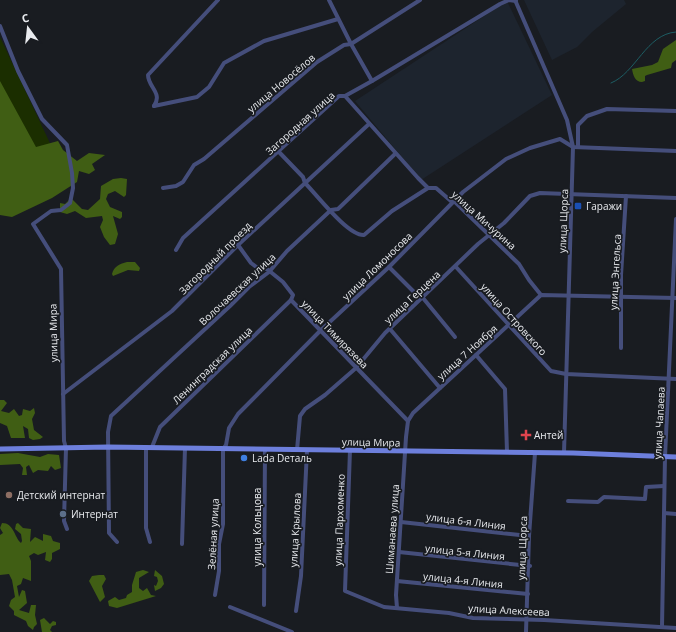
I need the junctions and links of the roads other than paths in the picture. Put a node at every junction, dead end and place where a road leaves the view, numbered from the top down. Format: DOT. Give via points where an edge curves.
graph roads {
  1 [pos="218,0"];
  2 [pos="329,0"];
  3 [pos="420,0"];
  4 [pos="515,0"];
  5 [pos="338,19"];
  6 [pos="0,26"];
  7 [pos="351,44"];
  8 [pos="372,81"];
  9 [pos="344,96"];
  10 [pos="676,111"];
  11 [pos="369,124"];
  12 [pos="573,147"];
  13 [pos="578,147"];
  14 [pos="676,151"];
  15 [pos="279,152"];
  16 [pos="395,154"];
  17 [pos="306,183"];
  18 [pos="163,188"];
  19 [pos="428,188"];
  20 [pos="572,194"];
  21 [pos="626,196"];
  22 [pos="676,198"];
  23 [pos="455,202"];
  24 [pos="331,210"];
  25 [pos="676,219"];
  26 [pos="488,236"];
  27 [pos="238,245"];
  28 [pos="176,250"];
  29 [pos="389,267"];
  30 [pos="456,267"];
  31 [pos="269,272"];
  32 [pos="541,295"];
  33 [pos="569,296"];
  34 [pos="621,296"];
  35 [pos="423,298"];
  36 [pos="674,298"];
  37 [pos="292,300"];
  38 [pos="509,326"];
  39 [pos="390,328"];
  40 [pos="320,331"];
  41 [pos="455,338"];
  42 [pos="620,348"];
  43 [pos="476,355"];
  44 [pos="356,368"];
  45 [pos="566,374"];
  46 [pos="669,379"];
  47 [pos="676,379"];
  48 [pos="440,388"];
  49 [pos="63,394"];
  50 [pos="408,421"];
  51 [pos="108,447"];
  52 [pos="149,447"];
  53 [pos="66,448"];
  54 [pos="185,448"];
  55 [pos="223,448"];
  56 [pos="0,449"];
  57 [pos="265,449"];
  58 [pos="298,450"];
  59 [pos="307,450"];
  60 [pos="350,450"];
  61 [pos="405,451"];
  62 [pos="507,452"];
  63 [pos="535,453"];
  64 [pos="564,453"];
  65 [pos="665,457"];
  66 [pos="676,457"];
  67 [pos="664,486"];
  68 [pos="568,501"];
  69 [pos="664,513"];
  70 [pos="676,514"];
  71 [pos="401,522"];
  72 [pos="67,529"];
  73 [pos="529,536"];
  74 [pos="117,542"];
  75 [pos="150,542"];
  76 [pos="182,544"];
  77 [pos="399,552"];
  78 [pos="530,566"];
  79 [pos="397,581"];
  80 [pos="344,591"];
  81 [pos="528,594"];
  82 [pos="215,595"];
  83 [pos="264,605"];
  84 [pos="230,607"];
  85 [pos="397,608"];
  86 [pos="296,611"];
  87 [pos="527,620"];
  88 [pos="662,627"];
  89 [pos="676,628"];
  90 [pos="292,632"];
  91 [pos="526,632"];
  1 -- 5 [label="street" via="148,75 148,80 157,92 158,101 154,106 197,97 209,87 224,63 264,41"];
  2 -- 5 [label="street"];
  3 -- 7 [label="street, улица Новосёлов"];
  4 -- 8 [label="street, Загородная улица" via="500,4"];
  4 -- 12 [label="street, улица Щорса" via="567,120"];
  5 -- 7 [label="street"];
  6 -- 49 [label="street, улица Мира" via="18,71 42,119 67,145 72,173 70,203 61,210 51,211 33,224 61,270"];
  7 -- 8 [label="street"];
  7 -- 18 [label="street, улица Новосёлов" via="344,45 317,62 194,165 183,182"];
  8 -- 9 [label="street, Загородная улица"];
  9 -- 11 [label="street, улица Мичурина"];
  9 -- 15 [label="street, Загородная улица" via="339,96"];
  10 -- 13 [label="street" via="607,109 587,116 578,125"];
  11 -- 16 [label="street, улица Мичурина"];
  11 -- 17 [label="street, Загородный проезд"];
  12 -- 13 [label="street"];
  12 -- 20 [label="street, улица Щорса"];
  12 -- 23 [label="street, улица Ломоносова" via="560,139 506,159"];
  13 -- 14 [label="street"];
  15 -- 17 [label="street"];
  15 -- 28 [label="street, Загородная улица" via="183,238"];
  16 -- 19 [label="street, улица Мичурина"];
  16 -- 24 [label="street, Волочаевская улица" via="338,209"];
  17 -- 24 [label="street"];
  17 -- 27 [label="street, Загородный проезд"];
  19 -- 23 [label="street, улица Мичурина" via="436,188"];
  19 -- 24 [label="street" via="392,211 364,235 350,231"];
  20 -- 21 [label="street, улица Герцена"];
  20 -- 26 [label="street, улица Герцена" via="540,193 530,196"];
  20 -- 33 [label="street, улица Щорса"];
  21 -- 22 [label="street, улица Герцена"];
  21 -- 34 [label="street, улица Энгельса"];
  23 -- 26 [label="street, улица Мичурина"];
  23 -- 29 [label="street, улица Ломоносова"];
  24 -- 31 [label="street, Волочаевская улица" via="287,251"];
  25 -- 36 [label="street, улица Чапаева"];
  26 -- 30 [label="street, улица Герцена"];
  26 -- 32 [label="street, улица Мичурина" via="519,264"];
  27 -- 31 [label="street, улица Тимирязева" via="251,264"];
  27 -- 49 [label="street, Загородный проезд" via="172,311"];
  29 -- 35 [label="street"];
  29 -- 40 [label="street, улица Ломоносова"];
  30 -- 35 [label="street, улица Герцена"];
  30 -- 38 [label="street, улица Островского"];
  31 -- 37 [label="street, улица Тимирязева" via="283,282 293,295"];
  31 -- 51 [label="street, Волочаевская улица" via="248,287 111,416"];
  32 -- 33 [label="street"];
  32 -- 38 [label="street, улица 7 Ноября"];
  33 -- 34 [label="street"];
  33 -- 45 [label="street, улица Щорса"];
  34 -- 36 [label="street"];
  34 -- 42 [label="street, улица Энгельса"];
  35 -- 39 [label="street, улица Герцена"];
  35 -- 41 [label="street"];
  36 -- 46 [label="street, улица Чапаева"];
  37 -- 40 [label="street, улица Тимирязева"];
  37 -- 52 [label="street, Ленинградская улица" via="160,427"];
  38 -- 43 [label="street, улица 7 Ноября"];
  38 -- 45 [label="street, улица Островского" via="551,371"];
  39 -- 44 [label="street, улица Герцена"];
  39 -- 48 [label="street"];
  40 -- 44 [label="street, улица Тимирязева"];
  40 -- 55 [label="street, улица Ломоносова" via="238,414 229,428 226,445"];
  43 -- 48 [label="street, улица 7 Ноября"];
  43 -- 62 [label="street" via="505,389"];
  44 -- 50 [label="street, улица Тимирязева"];
  44 -- 58 [label="street, улица Герцена" via="305,409 300,416"];
  45 -- 46 [label="street, улица Островского"];
  45 -- 64 [label="street, улица Щорса"];
  46 -- 47 [label="street, улица Островского"];
  46 -- 65 [label="street, улица Чапаева"];
  48 -- 50 [label="street, улица 7 Ноября"];
  49 -- 53 [label="street, улица Мира"];
  50 -- 61 [label="street"];
  51 -- 52 [label="main road, улица Мира"];
  51 -- 53 [label="main road, улица Мира"];
  51 -- 74 [label="street, Волочаевская улица" via="108,534"];
  52 -- 54 [label="main road, улица Мира"];
  52 -- 75 [label="street, Ленинградская улица" via="146,528"];
  53 -- 56 [label="main road, улица Мира"];
  53 -- 72 [label="street" via="64,522"];
  54 -- 55 [label="main road, улица Мира"];
  54 -- 76 [label="street"];
  55 -- 57 [label="main road, улица Мира"];
  55 -- 82 [label="street, Зелёная улица" via="223,524"];
  57 -- 58 [label="main road, улица Мира"];
  57 -- 83 [label="street, улица Кольцова"];
  58 -- 59 [label="main road, улица Мира"];
  59 -- 60 [label="main road, улица Мира"];
  59 -- 86 [label="street, улица Крылова" via="301,576"];
  60 -- 61 [label="main road, улица Мира"];
  60 -- 80 [label="street, улица Пархоменко"];
  61 -- 62 [label="main road, улица Мира"];
  61 -- 71 [label="street, Шиманаева улица"];
  62 -- 63 [label="main road, улица Мира"];
  63 -- 64 [label="main road, улица Мира"];
  63 -- 73 [label="street, улица Щорса"];
  64 -- 65 [label="main road, улица Мира"];
  65 -- 66 [label="main road, улица Мира"];
  65 -- 67 [label="street, улица Чапаева"];
  67 -- 68 [label="street" via="646,487 645,498 604,497 598,502"];
  67 -- 69 [label="street, улица Чапаева"];
  69 -- 70 [label="street"];
  69 -- 88 [label="street, улица Чапаева"];
  71 -- 73 [label="street, улица 6-я Линия"];
  71 -- 77 [label="street, Шиманаева улица"];
  73 -- 78 [label="street, улица Щорса"];
  77 -- 78 [label="street, улица 5-я Линия"];
  77 -- 79 [label="street, Шиманаева улица"];
  78 -- 81 [label="street, улица Щорса"];
  79 -- 81 [label="street, улица 4-я Линия"];
  79 -- 85 [label="street, Шиманаева улица"];
  80 -- 85 [label="street, улица Алексеева" via="384,607"];
  81 -- 87 [label="street, улица Щорса"];
  84 -- 90 [label="street"];
  85 -- 87 [label="street, улица Алексеева" via="473,618"];
  87 -- 88 [label="street, улица Алексеева"];
  87 -- 91 [label="street, улица Щорса"];
  88 -- 89 [label="street, улица Алексеева"];
}
